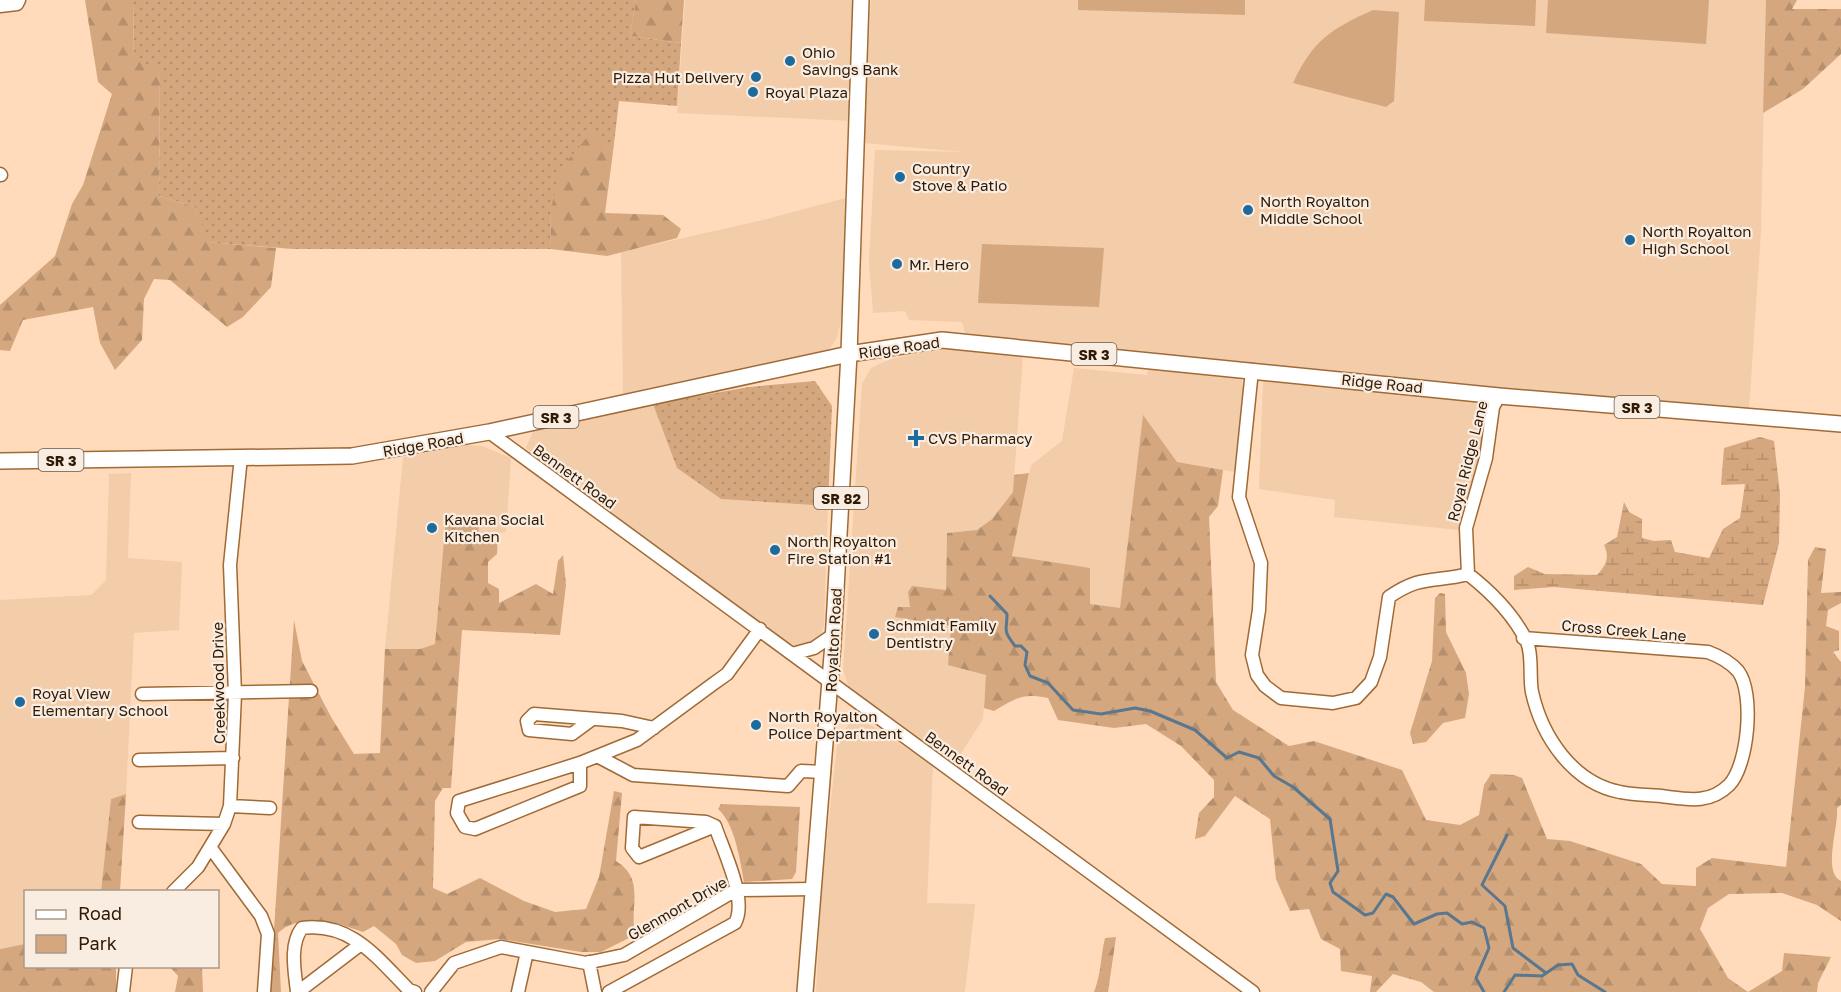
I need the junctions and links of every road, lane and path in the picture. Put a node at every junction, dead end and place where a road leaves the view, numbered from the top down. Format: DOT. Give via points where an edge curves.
graph roads {
  1 [pos="19,0"];
  2 [pos="861,0"];
  3 [pos="0,6"];
  4 [pos="849,354"];
  5 [pos="1252,370"];
  6 [pos="1499,396"];
  7 [pos="1841,424"];
  8 [pos="489,432"];
  9 [pos="241,457"];
  10 [pos="0,461"];
  11 [pos="1468,574"];
  12 [pos="760,629"];
  13 [pos="833,635"];
  14 [pos="1523,638"];
  15 [pos="792,654"];
  16 [pos="830,683"];
  17 [pos="311,691"];
  18 [pos="142,694"];
  19 [pos="235,694"];
  20 [pos="591,720"];
  21 [pos="654,728"];
  22 [pos="599,757"];
  23 [pos="233,758"];
  24 [pos="140,760"];
  25 [pos="580,763"];
  26 [pos="824,772"];
  27 [pos="230,806"];
  28 [pos="270,808"];
  29 [pos="139,822"];
  30 [pos="224,824"];
  31 [pos="715,826"];
  32 [pos="210,847"];
  33 [pos="813,889"];
  34 [pos="174,890"];
  35 [pos="736,890"];
  36 [pos="362,944"];
  37 [pos="527,952"];
  38 [pos="589,962"];
  39 [pos="126,968"];
  40 [pos="123,992"];
  41 [pos="264,992"];
  42 [pos="297,992"];
  43 [pos="415,992"];
  44 [pos="430,992"];
  45 [pos="518,992"];
  46 [pos="595,992"];
  47 [pos="609,992"];
  48 [pos="805,992"];
  49 [pos="1253,992"];
  1 -- 3 [label="street"];
  2 -- 4 [label="main road, Royalton Road / SR 82"];
  4 -- 5 [label="main road, Ridge Road / SR 3" via="942,339"];
  4 -- 8 [label="main road, Ridge Road / SR 3"];
  4 -- 13 [label="main road, Royalton Road / SR 82"];
  5 -- 6 [label="main road, Ridge Road / SR 3"];
  5 -- 11 [label="street" via="1239,497 1261,563 1252,655 1257,675 1265,686 1281,698 1302,702 1356,699 1371,682 1380,657 1389,597 1406,585 1429,578"];
  6 -- 7 [label="main road, Ridge Road / SR 3"];
  6 -- 11 [label="street, Royal Ridge Lane" via="1493,407 1486,458 1466,528"];
  8 -- 9 [label="main road, Ridge Road / SR 3" via="352,456"];
  8 -- 12 [label="street, Bennett Road"];
  9 -- 10 [label="main road, Ridge Road / SR 3"];
  9 -- 19 [label="street, Creekwood Drive" via="230,565"];
  11 -- 14 [label="street" via="1494,595"];
  12 -- 15 [label="street, Bennett Road"];
  12 -- 21 [label="street" via="727,674"];
  13 -- 15 [label="street" via="814,648"];
  13 -- 16 [label="main road, Royalton Road / SR 82"];
  14 -- 14 [label="street, Cross Creek Lane" via="1708,652 1722,658 1739,672 1747,712 1742,758 1731,783 1717,795 1701,800 1631,793 1591,782 1567,763 1549,735 1532,693 1527,643"];
  15 -- 16 [label="street, Bennett Road"];
  16 -- 26 [label="main road, Royalton Road / SR 82"];
  16 -- 49 [label="street, Bennett Road"];
  17 -- 19 [label="street"];
  18 -- 19 [label="street"];
  19 -- 23 [label="street, Creekwood Drive"];
  20 -- 21 [label="street"];
  21 -- 22 [label="street"];
  22 -- 25 [label="street"];
  22 -- 26 [label="street" via="633,775 788,786 801,771"];
  23 -- 24 [label="street"];
  23 -- 27 [label="street, Creekwood Drive"];
  25 -- 25 [label="street" via="459,801 457,813 465,826 475,829 496,821 580,786"];
  26 -- 33 [label="main road, Royalton Road / SR 82"];
  27 -- 28 [label="street"];
  27 -- 30 [label="street, Creekwood Drive"];
  29 -- 30 [label="street"];
  30 -- 32 [label="street, Creekwood Drive"];
  31 -- 31 [label="street" via="634,817 632,848 639,857"];
  31 -- 35 [label="street"];
  32 -- 34 [label="street, Creekwood Drive" via="198,867"];
  32 -- 41 [label="street" via="261,916 268,934"];
  33 -- 35 [label="street, Glenmont Drive"];
  33 -- 48 [label="main road, Royalton Road / SR 82"];
  35 -- 38 [label="street, Glenmont Drive" via="624,955"];
  35 -- 47 [label="street" via="740,913 735,922"];
  36 -- 42 [label="street"];
  36 -- 42 [label="street" via="334,929 302,928 296,935"];
  36 -- 43 [label="street"];
  37 -- 38 [label="street, Glenmont Drive"];
  37 -- 44 [label="street, Glenmont Drive" via="501,947 454,963"];
  37 -- 45 [label="street"];
  38 -- 46 [label="street"];
  39 -- 40 [label="street"];
}
